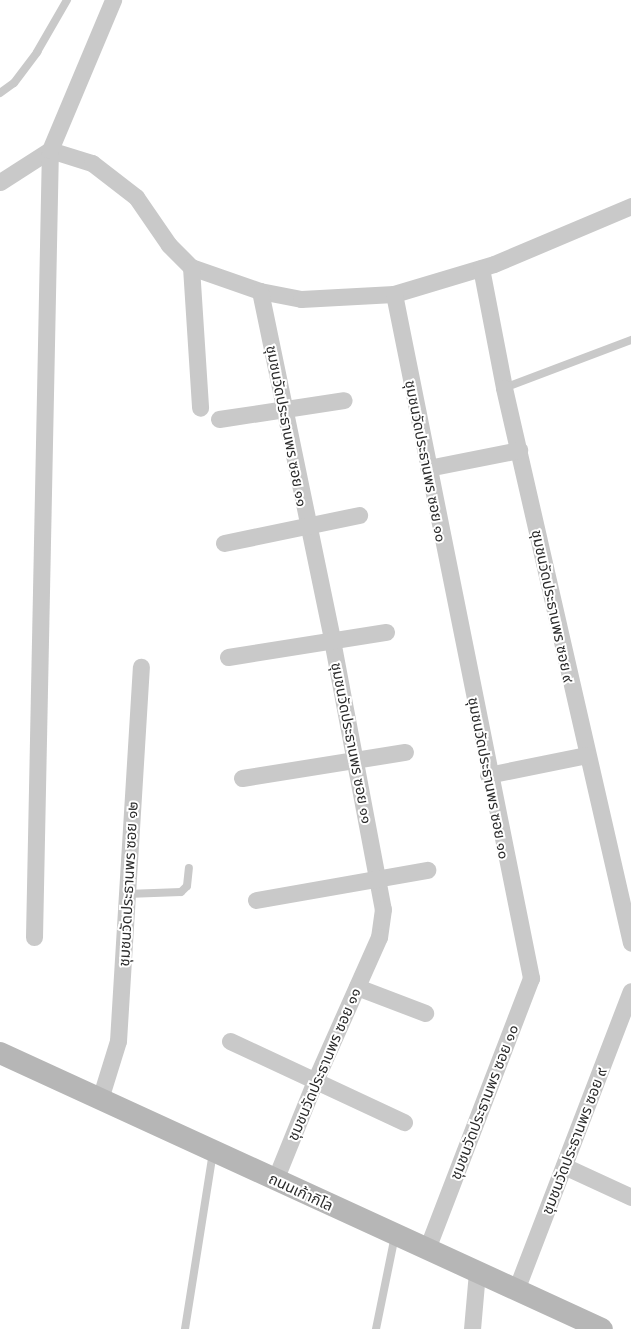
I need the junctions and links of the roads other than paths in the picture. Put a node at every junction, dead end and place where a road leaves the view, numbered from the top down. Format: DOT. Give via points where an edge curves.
graph roads {
  1 [pos="67,0"];
  2 [pos="110,2"];
  3 [pos="0,94"];
  4 [pos="50,150"];
  5 [pos="0,182"];
  6 [pos="631,206"];
  7 [pos="191,267"];
  8 [pos="481,268"];
  9 [pos="260,291"];
  10 [pos="394,294"];
  11 [pos="631,340"];
  12 [pos="504,388"];
  13 [pos="344,400"];
  14 [pos="200,408"];
  15 [pos="284,409"];
  16 [pos="219,419"];
  17 [pos="519,450"];
  18 [pos="428,468"];
  19 [pos="359,515"];
  20 [pos="307,526"];
  21 [pos="224,543"];
  22 [pos="386,632"];
  23 [pos="332,640"];
  24 [pos="228,657"];
  25 [pos="140,666"];
  26 [pos="405,752"];
  27 [pos="586,755"];
  28 [pos="353,760"];
  29 [pos="488,775"];
  30 [pos="242,778"];
  31 [pos="189,868"];
  32 [pos="427,870"];
  33 [pos="378,877"];
  34 [pos="127,894"];
  35 [pos="256,900"];
  36 [pos="34,937"];
  37 [pos="631,943"];
  38 [pos="357,987"];
  39 [pos="631,991"];
  40 [pos="425,1014"];
  41 [pos="230,1041"];
  42 [pos="0,1053"];
  43 [pos="315,1081"];
  44 [pos="100,1099"];
  45 [pos="404,1122"];
  46 [pos="213,1151"];
  47 [pos="564,1166"];
  48 [pos="275,1180"];
  49 [pos="631,1197"];
  50 [pos="395,1235"];
  51 [pos="427,1249"];
  52 [pos="477,1272"];
  53 [pos="516,1290"];
  54 [pos="185,1329"];
  55 [pos="376,1329"];
  56 [pos="472,1329"];
  57 [pos="602,1329"];
  1 -- 3 [label="lane" via="37,52 14,83"];
  2 -- 4 [label="street"];
  4 -- 5 [label="street"];
  4 -- 7 [label="street" via="92,163 136,197 169,244"];
  4 -- 36 [label="street"];
  6 -- 8 [label="street"];
  7 -- 9 [label="street"];
  7 -- 14 [label="street"];
  8 -- 10 [label="street"];
  8 -- 12 [label="street, ชุมชนวัดประธานพร ซอย ๙"];
  9 -- 10 [label="street" via="302,299"];
  9 -- 15 [label="street, ชุมชนวัดประธานพร ซอย ๑๑"];
  10 -- 18 [label="street, ชุมชนวัดประธานพร ซอย ๑๐"];
  11 -- 12 [label="lane"];
  12 -- 17 [label="street, ชุมชนวัดประธานพร ซอย ๙"];
  13 -- 15 [label="street"];
  15 -- 16 [label="street"];
  15 -- 20 [label="street, ชุมชนวัดประธานพร ซอย ๑๑"];
  17 -- 18 [label="street"];
  17 -- 27 [label="street, ชุมชนวัดประธานพร ซอย ๙"];
  18 -- 29 [label="street, ชุมชนวัดประธานพร ซอย ๑๐"];
  19 -- 20 [label="street"];
  20 -- 21 [label="street"];
  20 -- 23 [label="street, ชุมชนวัดประธานพร ซอย ๑๑"];
  22 -- 23 [label="street"];
  23 -- 24 [label="street"];
  23 -- 28 [label="street, ชุมชนวัดประธานพร ซอย ๑๑"];
  25 -- 34 [label="street, ชุมชนวัดประธานพร ซอย ๑๒"];
  26 -- 28 [label="street"];
  27 -- 29 [label="street"];
  27 -- 37 [label="street, ชุมชนวัดประธานพร ซอย ๙"];
  28 -- 30 [label="street"];
  28 -- 33 [label="street, ชุมชนวัดประธานพร ซอย ๑๑"];
  29 -- 51 [label="street, ชุมชนวัดประธานพร ซอย ๑๐" via="531,978"];
  31 -- 34 [label="lane" via="187,886 181,892"];
  32 -- 33 [label="street"];
  33 -- 35 [label="street"];
  33 -- 38 [label="street, ชุมชนวัดประธานพร ซอย ๑๑" via="383,909 380,937"];
  34 -- 44 [label="street, ชุมชนวัดประธานพร ซอย ๑๒" via="118,1041"];
  38 -- 40 [label="street"];
  38 -- 43 [label="street, ชุมชนวัดประธานพร ซอย ๑๑"];
  39 -- 47 [label="street, ชุมชนวัดประธานพร ซอย ๙"];
  41 -- 43 [label="street"];
  42 -- 44 [label="main road, ถนนเก้ากิโล"];
  43 -- 45 [label="street"];
  43 -- 48 [label="street, ชุมชนวัดประธานพร ซอย ๑๑"];
  44 -- 46 [label="main road, ถนนเก้ากิโล"];
  46 -- 48 [label="main road, ถนนเก้ากิโล"];
  46 -- 54 [label="lane"];
  47 -- 49 [label="street"];
  47 -- 53 [label="street, ชุมชนวัดประธานพร ซอย ๙"];
  48 -- 50 [label="main road, ถนนเก้ากิโล"];
  50 -- 51 [label="main road, ถนนเก้ากิโล"];
  50 -- 55 [label="lane"];
  51 -- 52 [label="main road, ถนนเก้ากิโล"];
  52 -- 53 [label="main road, ถนนเก้ากิโล"];
  52 -- 56 [label="street"];
  53 -- 57 [label="main road, ถนนเก้ากิโล"];
}
